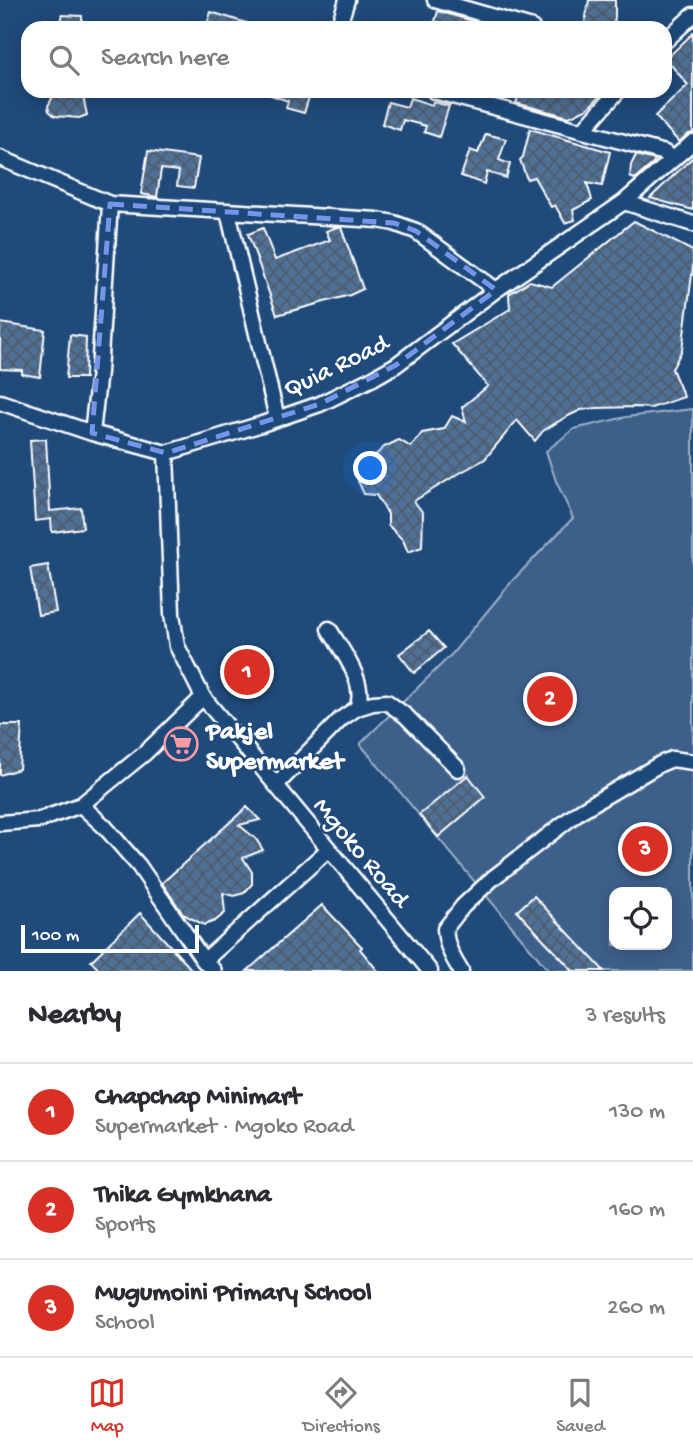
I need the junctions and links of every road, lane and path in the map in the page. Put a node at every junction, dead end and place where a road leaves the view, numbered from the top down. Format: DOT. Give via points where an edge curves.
graph roads {
  1 [pos="347,0"];
  2 [pos="435,0"];
  3 [pos="693,15"];
  4 [pos="340,21"];
  5 [pos="508,21"];
  6 [pos="672,34"];
  7 [pos="461,98"];
  8 [pos="612,98"];
  9 [pos="583,130"];
  10 [pos="693,142"];
  11 [pos="0,158"];
  12 [pos="672,160"];
  13 [pos="624,202"];
  14 [pos="110,204"];
  15 [pos="228,212"];
  16 [pos="693,224"];
  17 [pos="496,290"];
  18 [pos="0,402"];
  19 [pos="277,418"];
  20 [pos="92,433"];
  21 [pos="166,453"];
  22 [pos="329,629"];
  23 [pos="203,697"];
  24 [pos="357,708"];
  25 [pos="693,762"];
  26 [pos="458,769"];
  27 [pos="276,785"];
  28 [pos="81,805"];
  29 [pos="0,823"];
  30 [pos="329,849"];
  31 [pos="209,966"];
  32 [pos="430,971"];
  33 [pos="461,971"];
  1 -- 4 [label="street"];
  2 -- 5 [label="street"];
  3 -- 6 [label="street"];
  7 -- 9 [label="street"];
  8 -- 9 [label="street"];
  9 -- 12 [label="street" via="665,153"];
  10 -- 12 [label="street, Quia Road"];
  11 -- 14 [label="street"];
  12 -- 13 [label="street, Quia Road"];
  13 -- 16 [label="street"];
  13 -- 17 [label="street, Quia Road"];
  14 -- 15 [label="street"];
  14 -- 20 [label="street"];
  15 -- 17 [label="street" via="394,223 416,231"];
  15 -- 19 [label="street"];
  17 -- 19 [label="street, Quia Road" via="396,365 320,404"];
  18 -- 20 [label="street"];
  19 -- 21 [label="street, Quia Road"];
  20 -- 21 [label="street"];
  21 -- 23 [label="street, Mgoko Road" via="172,614 177,646"];
  22 -- 24 [label="street" via="355,671"];
  23 -- 27 [label="street, Mgoko Road"];
  23 -- 28 [label="street"];
  24 -- 26 [label="street" via="387,702"];
  24 -- 27 [label="street"];
  25 -- 33 [label="street" via="660,764 580,811 493,878 445,929"];
  27 -- 30 [label="street, Mgoko Road"];
  28 -- 29 [label="street" via="39,820"];
  28 -- 31 [label="street" via="139,866"];
  30 -- 31 [label="street"];
  30 -- 32 [label="street, Mgoko Road"];
}
